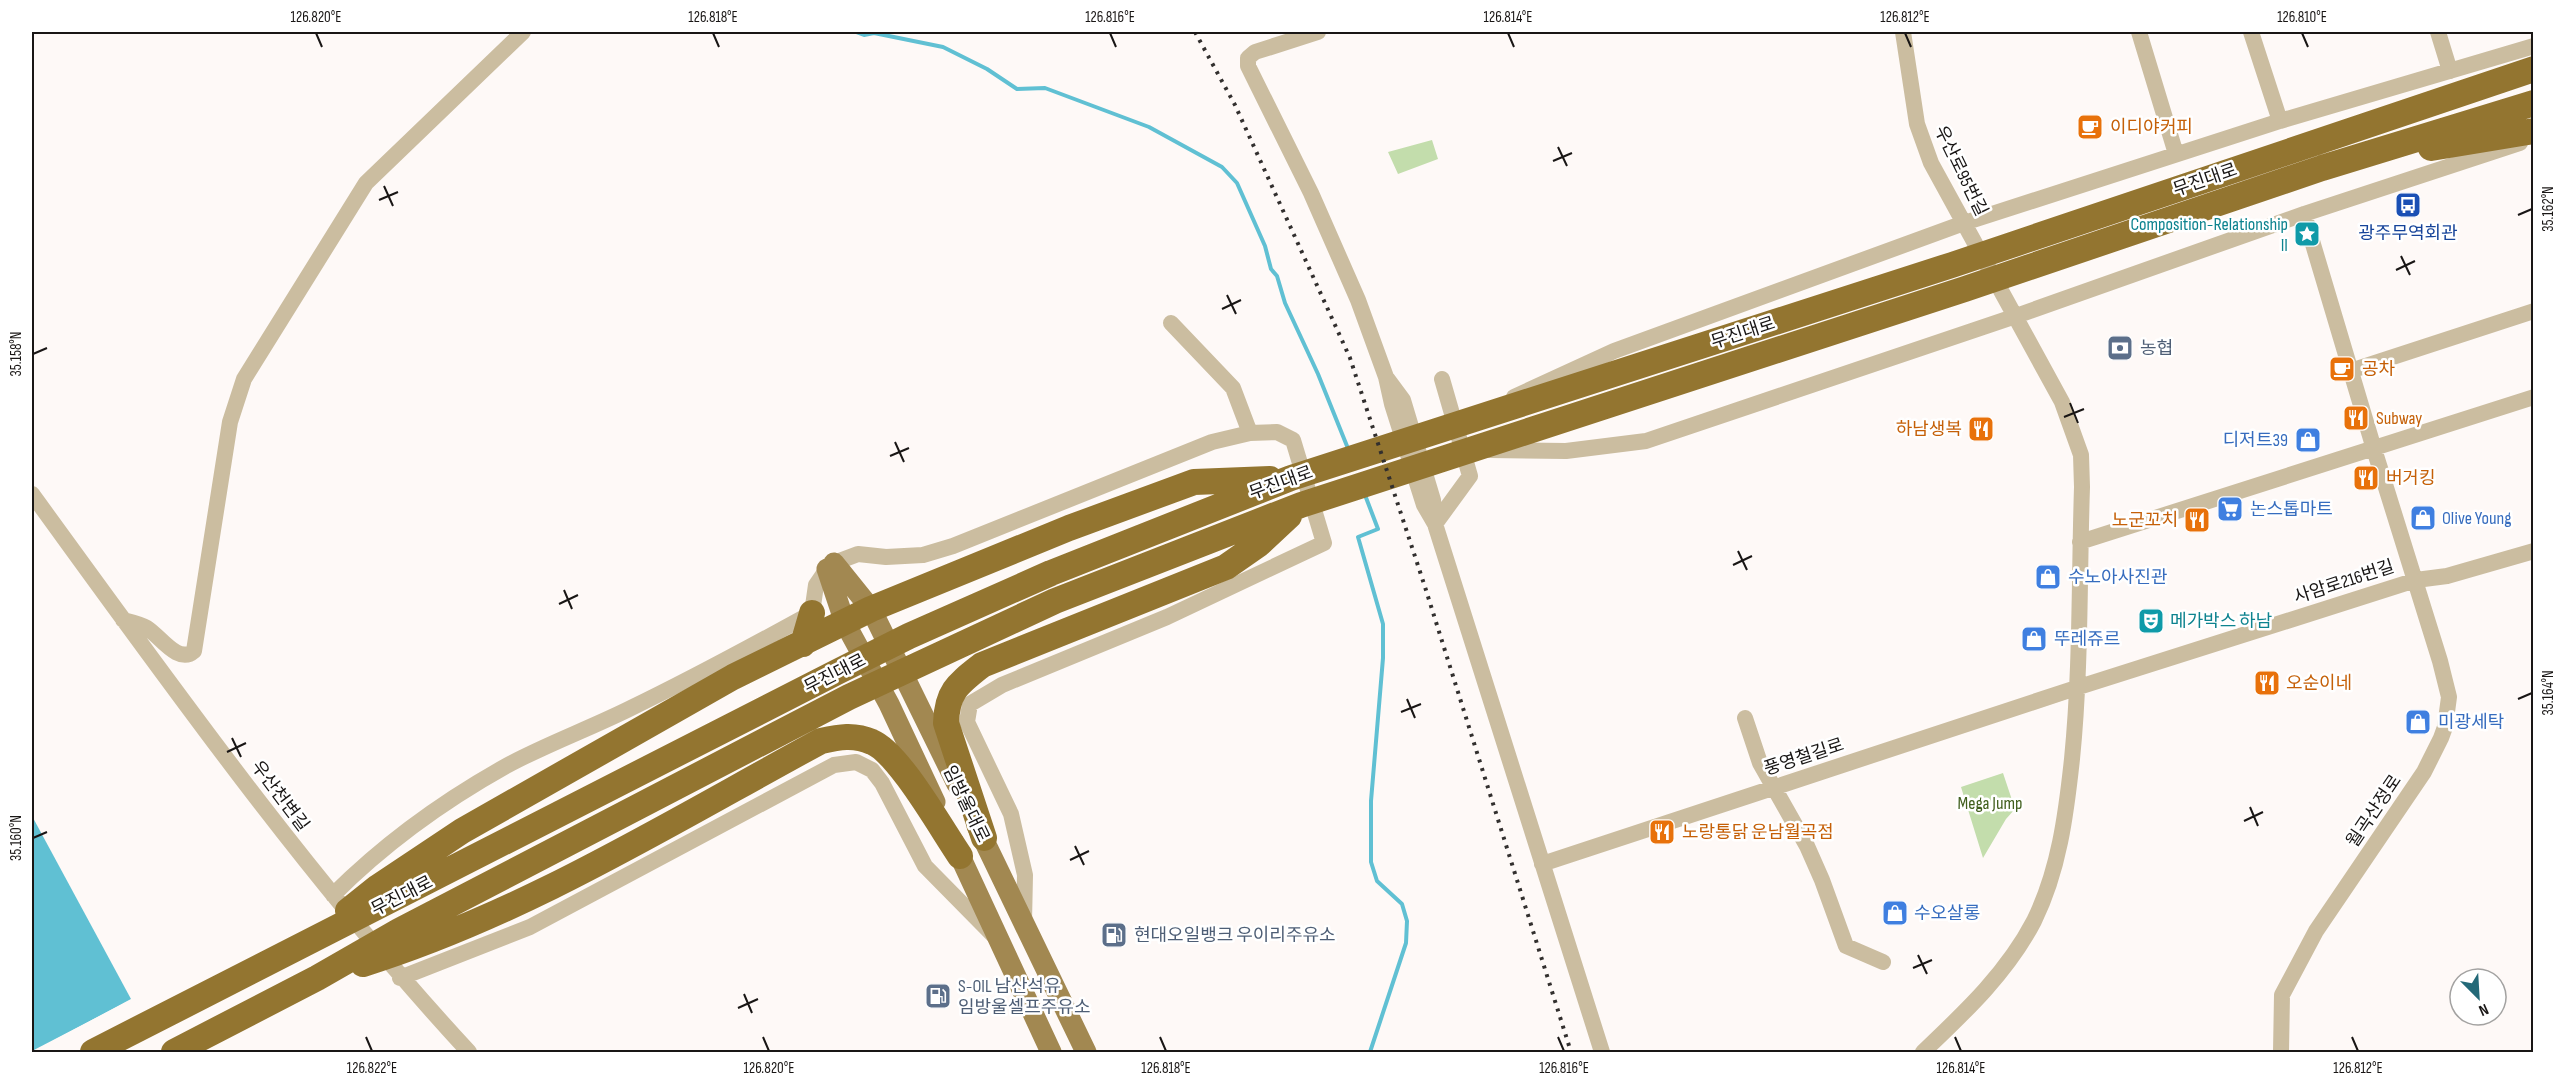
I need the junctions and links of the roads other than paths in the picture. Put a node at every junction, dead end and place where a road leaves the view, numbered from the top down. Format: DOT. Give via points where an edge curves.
graph roads {
  1 [pos="523,32"];
  2 [pos="1318,32"];
  3 [pos="1903,32"];
  4 [pos="2139,32"];
  5 [pos="2251,32"];
  6 [pos="2438,32"];
  7 [pos="2534,46"];
  8 [pos="2534,69"];
  9 [pos="2450,71"];
  10 [pos="2534,103"];
  11 [pos="2280,121"];
  12 [pos="2534,130"];
  13 [pos="2534,139"];
  14 [pos="2176,154"];
  15 [pos="2322,168"];
  16 [pos="2304,214"];
  17 [pos="1964,223"];
  18 [pos="2534,311"];
  19 [pos="2016,316"];
  20 [pos="1171,323"];
  21 [pos="2350,371"];
  22 [pos="1442,379"];
  23 [pos="2534,397"];
  24 [pos="1466,423"];
  25 [pos="1250,433"];
  26 [pos="2374,448"];
  27 [pos="1473,450"];
  28 [pos="1292,478"];
  29 [pos="32,494"];
  30 [pos="1300,505"];
  31 [pos="1435,524"];
  32 [pos="2080,542"];
  33 [pos="2534,550"];
  34 [pos="830,566"];
  35 [pos="2416,580"];
  36 [pos="871,609"];
  37 [pos="812,613"];
  38 [pos="123,620"];
  39 [pos="845,623"];
  40 [pos="803,644"];
  41 [pos="2079,687"];
  42 [pos="1745,718"];
  43 [pos="1772,788"];
  44 [pos="984,838"];
  45 [pos="960,856"];
  46 [pos="1542,864"];
  47 [pos="333,895"];
  48 [pos="382,896"];
  49 [pos="1024,923"];
  50 [pos="997,939"];
  51 [pos="403,940"];
  52 [pos="1883,962"];
  53 [pos="400,978"];
  54 [pos="93,1053"];
  55 [pos="174,1053"];
  56 [pos="469,1053"];
  57 [pos="1051,1053"];
  58 [pos="1086,1053"];
  59 [pos="1602,1053"];
  60 [pos="1923,1053"];
  61 [pos="2282,1053"];
  1 -- 38 [label="street" via="366,183 244,379 230,422 194,651 188,656 180,655 145,627"];
  2 -- 31 [label="street" via="1255,52 1248,58 1248,66 1332,241 1386,377 1424,505"];
  3 -- 17 [label="street, 우산로95번길" via="1917,124 1931,163"];
  4 -- 14 [label="street, 무진대로"];
  5 -- 11 [label="street"];
  6 -- 9 [label="street"];
  7 -- 9 [label="street, 무진대로"];
  8 -- 24 [label="highway, 무진대로"];
  9 -- 11 [label="street, 무진대로"];
  10 -- 15 [label="highway, 무진대로"];
  11 -- 14 [label="street, 무진대로"];
  12 -- 15 [label="highway"];
  13 -- 16 [label="street"];
  14 -- 17 [label="street, 무진대로"];
  15 -- 27 [label="highway, 무진대로"];
  16 -- 19 [label="street"];
  16 -- 21 [label="street, 사암로216번길"];
  17 -- 19 [label="street, 우산로95번길"];
  17 -- 24 [label="street, 무진대로" via="1614,351 1540,383"];
  18 -- 21 [label="street"];
  19 -- 27 [label="street" via="1646,441 1566,451"];
  19 -- 32 [label="street" via="2062,402 2076,437 2081,455"];
  20 -- 25 [label="street" via="1233,388"];
  21 -- 26 [label="street, 사암로216번길"];
  22 -- 31 [label="street" via="1470,476"];
  23 -- 26 [label="street"];
  24 -- 28 [label="highway, 무진대로"];
  25 -- 34 [label="street" via="1212,442 954,546 923,555 858,554"];
  25 -- 49 [label="street" via="1277,432 1293,440 1324,543 1167,617 1002,685 970,704 967,722 1011,814 1017,835 1025,875"];
  26 -- 32 [label="street"];
  26 -- 35 [label="street, 사암로216번길"];
  27 -- 30 [label="highway, 무진대로"];
  28 -- 36 [label="highway" via="1194,482"];
  28 -- 48 [label="highway, 무진대로" via="1051,573 909,636"];
  29 -- 38 [label="street, 우산천변길"];
  30 -- 44 [label="highway" via="1259,544 1226,567 982,665 960,682 947,703 946,723"];
  30 -- 51 [label="highway, 무진대로" via="1055,601 849,697"];
  31 -- 46 [label="street"];
  32 -- 41 [label="street"];
  33 -- 35 [label="street, 사암로216번길" via="2448,576"];
  34 -- 36 [label="main road, 임방울대로"];
  34 -- 37 [label="street" via="816,585"];
  34 -- 39 [label="main road, 임방울대로"];
  35 -- 41 [label="street, 사암로216번길"];
  35 -- 61 [label="street, 월곡산정로" via="2446,683 2449,709 2445,727 2424,772 2316,931 2282,995"];
  36 -- 39 [label="highway"];
  36 -- 44 [label="main road, 임방울대로"];
  37 -- 40 [label="highway"];
  37 -- 47 [label="street" via="705,672 509,765 448,802 364,864"];
  38 -- 47 [label="street, 우산천변길"];
  39 -- 40 [label="highway"];
  39 -- 45 [label="main road, 임방울대로" via="889,704"];
  40 -- 48 [label="highway" via="733,677 462,831"];
  41 -- 43 [label="street, 풍영철길로"];
  41 -- 60 [label="street" via="2066,825 2049,886 2011,959 1971,1007"];
  42 -- 43 [label="street"];
  43 -- 46 [label="street, 풍영철길로"];
  43 -- 52 [label="street" via="1807,846 1846,946"];
  44 -- 49 [label="main road, 임방울대로"];
  45 -- 50 [label="main road, 임방울대로"];
  45 -- 51 [label="highway" via="890,756 873,742 846,735 821,741 540,893"];
  46 -- 59 [label="street"];
  47 -- 53 [label="street, 우산천변길"];
  48 -- 54 [label="highway" via="307,942"];
  49 -- 58 [label="main road, 임방울대로"];
  50 -- 53 [label="street" via="925,866 882,783 872,770 856,762 834,765 530,927"];
  50 -- 57 [label="main road, 임방울대로"];
  51 -- 55 [label="highway" via="317,978"];
  53 -- 56 [label="street, 우산천변길"];
}
